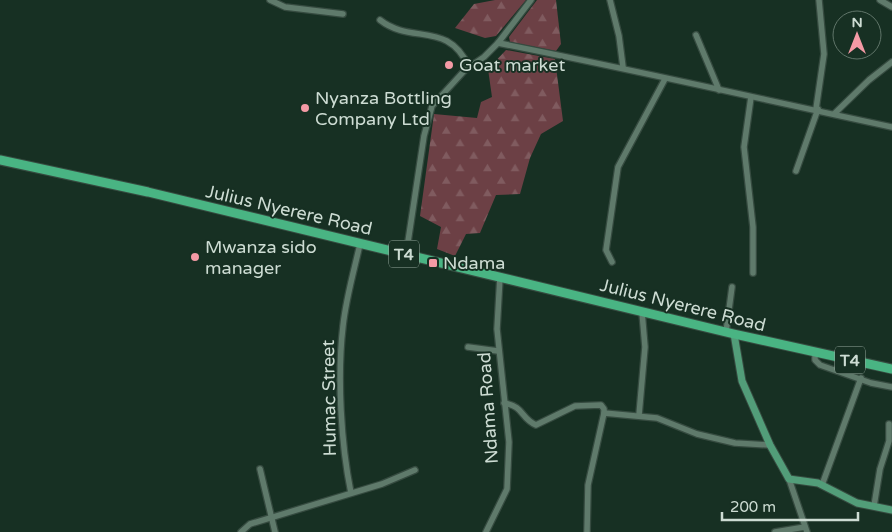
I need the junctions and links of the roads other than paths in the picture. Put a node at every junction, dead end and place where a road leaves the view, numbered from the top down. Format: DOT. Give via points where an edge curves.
graph roads {
  1 [pos="270,0"];
  2 [pos="531,0"];
  3 [pos="819,0"];
  4 [pos="880,0"];
  5 [pos="612,1"];
  6 [pos="892,7"];
  7 [pos="344,14"];
  8 [pos="380,20"];
  9 [pos="696,35"];
  10 [pos="498,43"];
  11 [pos="892,62"];
  12 [pos="469,67"];
  13 [pos="623,67"];
  14 [pos="665,79"];
  15 [pos="719,90"];
  16 [pos="751,97"];
  17 [pos="817,109"];
  18 [pos="834,114"];
  19 [pos="892,127"];
  20 [pos="0,160"];
  21 [pos="796,171"];
  22 [pos="360,244"];
  23 [pos="406,255"];
  24 [pos="612,262"];
  25 [pos="753,273"];
  26 [pos="500,277"];
  27 [pos="732,287"];
  28 [pos="642,312"];
  29 [pos="730,333"];
  30 [pos="468,347"];
  31 [pos="498,351"];
  32 [pos="815,352"];
  33 [pos="892,369"];
  34 [pos="861,378"];
  35 [pos="892,387"];
  36 [pos="504,403"];
  37 [pos="604,413"];
  38 [pos="639,415"];
  39 [pos="889,424"];
  40 [pos="770,445"];
  41 [pos="260,469"];
  42 [pos="415,470"];
  43 [pos="789,479"];
  44 [pos="822,485"];
  45 [pos="351,494"];
  46 [pos="874,506"];
  47 [pos="892,510"];
  48 [pos="271,518"];
  49 [pos="806,530"];
  50 [pos="241,532"];
  51 [pos="275,532"];
  52 [pos="486,532"];
  53 [pos="587,532"];
  54 [pos="775,532"];
  1 -- 7 [label="street" via="285,7"];
  2 -- 10 [label="street"];
  3 -- 17 [label="street" via="824,54"];
  4 -- 6 [label="street"];
  5 -- 13 [label="street"];
  8 -- 12 [label="street" via="390,27 449,41 464,54"];
  9 -- 15 [label="street"];
  10 -- 12 [label="street"];
  10 -- 13 [label="street"];
  11 -- 18 [label="street"];
  12 -- 23 [label="street" via="432,106 424,136"];
  13 -- 14 [label="street"];
  14 -- 15 [label="street"];
  14 -- 24 [label="street" via="618,167 606,250"];
  15 -- 16 [label="street"];
  16 -- 17 [label="street"];
  16 -- 25 [label="street" via="744,147 753,227"];
  17 -- 18 [label="street"];
  17 -- 21 [label="street"];
  18 -- 19 [label="street"];
  20 -- 22 [label="highway, Julius Nyerere Road / T4"];
  22 -- 23 [label="highway, Julius Nyerere Road / T4"];
  22 -- 45 [label="street, Humac Street" via="346,307 339,372 344,457"];
  23 -- 26 [label="highway, Julius Nyerere Road / T4"];
  26 -- 28 [label="highway, Julius Nyerere Road / T4"];
  26 -- 31 [label="street, Ndama Road"];
  27 -- 29 [label="street"];
  28 -- 29 [label="highway, Julius Nyerere Road / T4"];
  28 -- 38 [label="street" via="645,346"];
  29 -- 32 [label="highway, Julius Nyerere Road / T4"];
  29 -- 40 [label="main road" via="742,381"];
  30 -- 31 [label="street"];
  31 -- 36 [label="street, Ndama Road"];
  32 -- 33 [label="highway, Julius Nyerere Road / T4"];
  32 -- 34 [label="street" via="815,360 820,365"];
  34 -- 35 [label="street"];
  34 -- 44 [label="street"];
  36 -- 37 [label="street" via="518,407 536,425 580,405 601,405"];
  36 -- 52 [label="street, Ndama Road" via="509,454 507,489"];
  37 -- 38 [label="street"];
  37 -- 53 [label="street" via="588,485"];
  38 -- 40 [label="street" via="734,443"];
  39 -- 46 [label="street" via="889,442 880,469"];
  40 -- 43 [label="main road"];
  41 -- 48 [label="street"];
  42 -- 45 [label="street"];
  43 -- 44 [label="main road"];
  43 -- 49 [label="street"];
  44 -- 46 [label="main road" via="857,503"];
  45 -- 48 [label="street"];
  46 -- 47 [label="main road"];
  48 -- 50 [label="street" via="250,524"];
  48 -- 51 [label="street"];
  49 -- 54 [label="street"];
}
